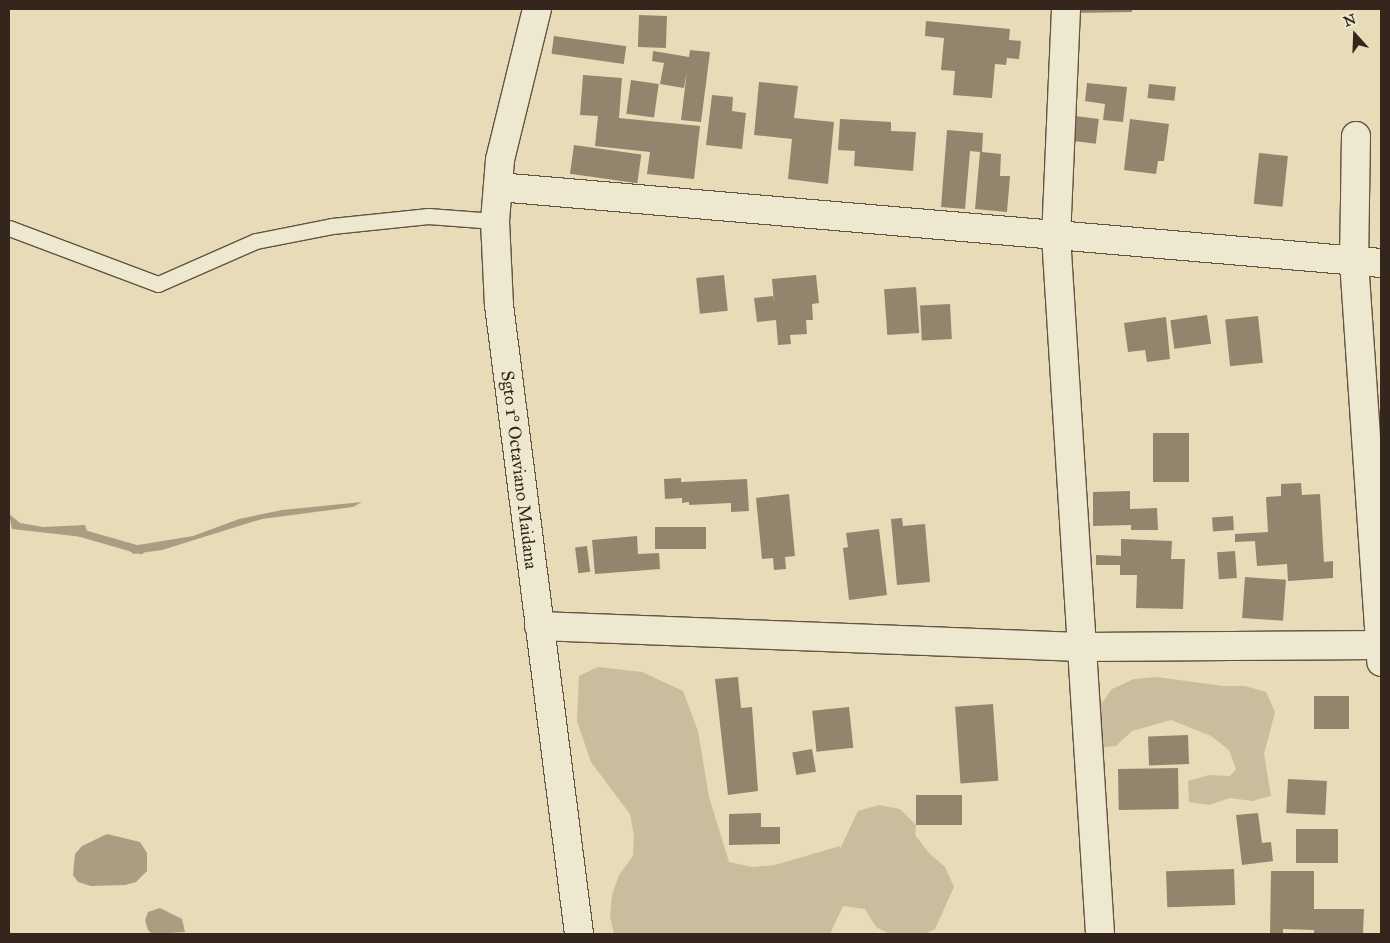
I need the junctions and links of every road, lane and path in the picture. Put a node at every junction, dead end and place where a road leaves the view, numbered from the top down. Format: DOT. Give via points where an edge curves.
graph roads {
  1 [pos="537,9"];
  2 [pos="1066,9"];
  3 [pos="1356,136"];
  4 [pos="498,187"];
  5 [pos="495,221"];
  6 [pos="9,228"];
  7 [pos="1056,236"];
  8 [pos="1354,261"];
  9 [pos="1381,262"];
  10 [pos="539,626"];
  11 [pos="1082,647"];
  12 [pos="1381,651"];
  13 [pos="579,934"];
  14 [pos="1100,934"];
  1 -- 4 [label="street, Sgto 1° Octaviano Maidana" via="500,160"];
  2 -- 7 [label="street"];
  3 -- 8 [label="street"];
  4 -- 5 [label="street, Sgto 1° Octaviano Maidana"];
  4 -- 7 [label="street"];
  5 -- 6 [label="lane" via="428,216 332,226 256,241 158,284"];
  5 -- 10 [label="street, Sgto 1° Octaviano Maidana" via="499,305"];
  7 -- 8 [label="street"];
  7 -- 11 [label="street"];
  8 -- 9 [label="street"];
  8 -- 12 [label="street"];
  10 -- 11 [label="street"];
  10 -- 13 [label="street, Sgto 1° Octaviano Maidana"];
  11 -- 12 [label="street"];
  11 -- 14 [label="street"];
}
